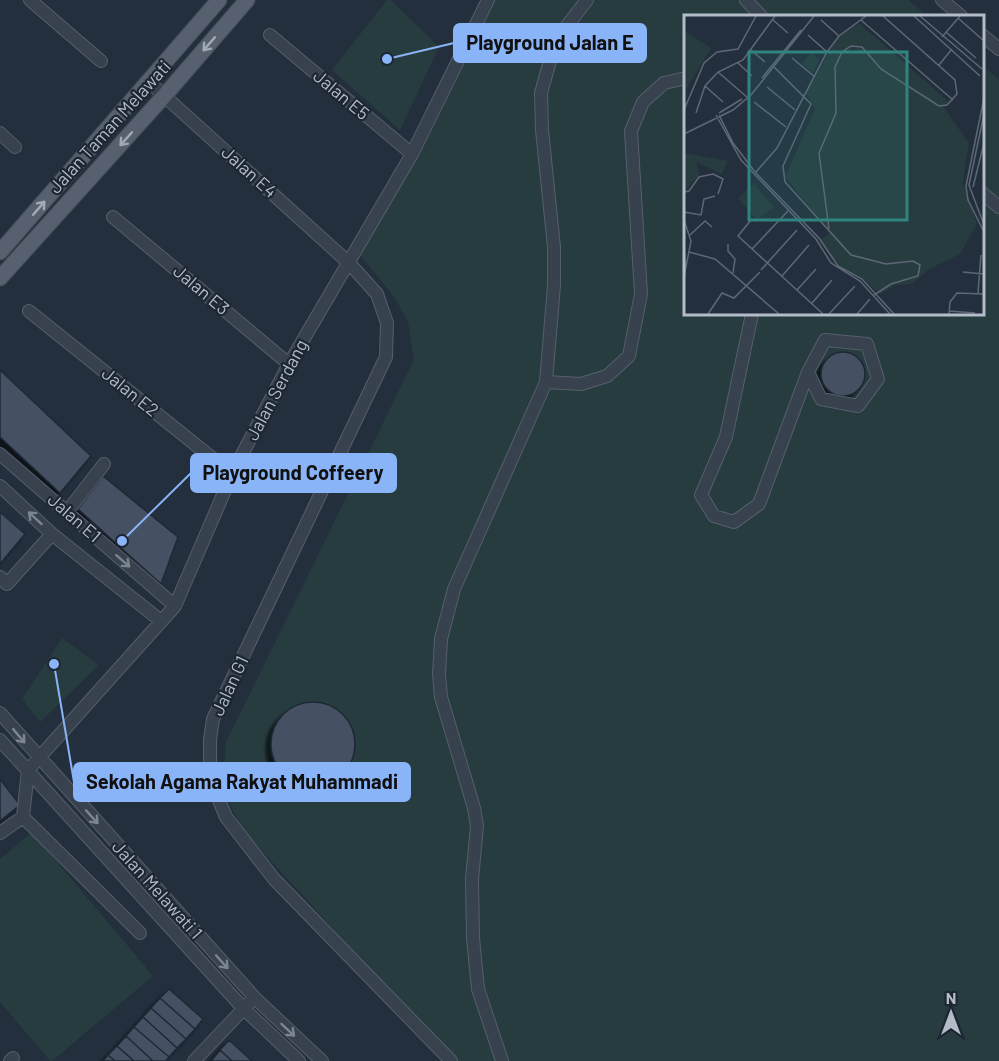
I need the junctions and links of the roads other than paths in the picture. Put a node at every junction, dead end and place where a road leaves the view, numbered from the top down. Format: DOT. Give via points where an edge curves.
graph roads {
  1 [pos="30,0"];
  2 [pos="219,0"];
  3 [pos="247,0"];
  4 [pos="488,0"];
  5 [pos="586,0"];
  6 [pos="746,0"];
  7 [pos="942,0"];
  8 [pos="760,15"];
  9 [pos="960,15"];
  10 [pos="270,35"];
  11 [pos="984,37"];
  12 [pos="999,49"];
  13 [pos="101,61"];
  14 [pos="684,78"];
  15 [pos="149,82"];
  16 [pos="165,95"];
  17 [pos="0,133"];
  18 [pos="15,147"];
  19 [pos="412,154"];
  20 [pos="984,195"];
  21 [pos="999,207"];
  22 [pos="113,217"];
  23 [pos="0,252"];
  24 [pos="350,263"];
  25 [pos="0,278"];
  26 [pos="29,311"];
  27 [pos="752,315"];
  28 [pos="288,364"];
  29 [pos="808,372"];
  30 [pos="546,381"];
  31 [pos="0,454"];
  32 [pos="104,464"];
  33 [pos="232,474"];
  34 [pos="0,486"];
  35 [pos="67,512"];
  36 [pos="52,534"];
  37 [pos="0,577"];
  38 [pos="176,606"];
  39 [pos="161,621"];
  40 [pos="0,713"];
  41 [pos="0,740"];
  42 [pos="38,758"];
  43 [pos="28,770"];
  44 [pos="23,817"];
  45 [pos="0,833"];
  46 [pos="141,933"];
  47 [pos="255,998"];
  48 [pos="243,1008"];
  49 [pos="194,1061"];
  50 [pos="299,1061"];
  51 [pos="322,1061"];
  52 [pos="451,1061"];
  53 [pos="502,1061"];
  1 -- 13 [label="street"];
  2 -- 15 [label="main road, Jalan Taman Melawati"];
  3 -- 16 [label="main road, Jalan Taman Melawati, one-way"];
  4 -- 19 [label="street, Jalan Serdang"];
  5 -- 30 [label="street" via="566,27 541,93 554,247"];
  6 -- 8 [label="street"];
  7 -- 9 [label="street"];
  10 -- 19 [label="street, Jalan E5"];
  11 -- 12 [label="street"];
  14 -- 30 [label="street" via="664,83 643,102 631,131 641,294 629,356 607,376 581,384"];
  15 -- 16 [label="street, Jalan E4"];
  23 -- 15 [label="main road, Jalan Taman Melawati, one-way"];
  16 -- 24 [label="street, Jalan E4"];
  16 -- 25 [label="main road, Jalan Taman Melawati, one-way"];
  17 -- 18 [label="street"];
  19 -- 24 [label="street, Jalan Serdang"];
  20 -- 21 [label="street"];
  22 -- 28 [label="street, Jalan E3"];
  24 -- 28 [label="street, Jalan Serdang"];
  24 -- 52 [label="street, Jalan G1" via="377,294 387,323 386,357 213,719 210,766 226,818 274,879"];
  26 -- 33 [label="street, Jalan E2"];
  27 -- 29 [label="street" via="726,437 700,495 714,516 734,522 759,504"];
  28 -- 33 [label="street, Jalan Serdang"];
  29 -- 29 [label="street" via="825,340 867,344 878,379 858,406 820,399"];
  30 -- 53 [label="street" via="454,589 441,639 441,697 477,826 472,891 478,989"];
  31 -- 35 [label="street, Jalan E1"];
  32 -- 35 [label="street"];
  33 -- 38 [label="street, Jalan Serdang"];
  36 -- 34 [label="street, Jalan E1, one-way"];
  35 -- 38 [label="street, Jalan E1, one-way"];
  36 -- 37 [label="street" via="7,584"];
  36 -- 39 [label="street, Jalan E1"];
  38 -- 39 [label="street, Jalan Serdang"];
  39 -- 42 [label="street, Jalan Serdang"];
  40 -- 42 [label="street, Jalan Melawati 1, one-way"];
  41 -- 43 [label="street"];
  42 -- 43 [label="street, Jalan Serdang"];
  42 -- 47 [label="street, Jalan Melawati 1, one-way"];
  43 -- 44 [label="street"];
  43 -- 48 [label="street"];
  44 -- 45 [label="street"];
  44 -- 46 [label="street"];
  47 -- 48 [label="street"];
  47 -- 51 [label="street, Jalan Melawati 1, one-way"];
  48 -- 49 [label="street"];
  48 -- 50 [label="street"];
}
